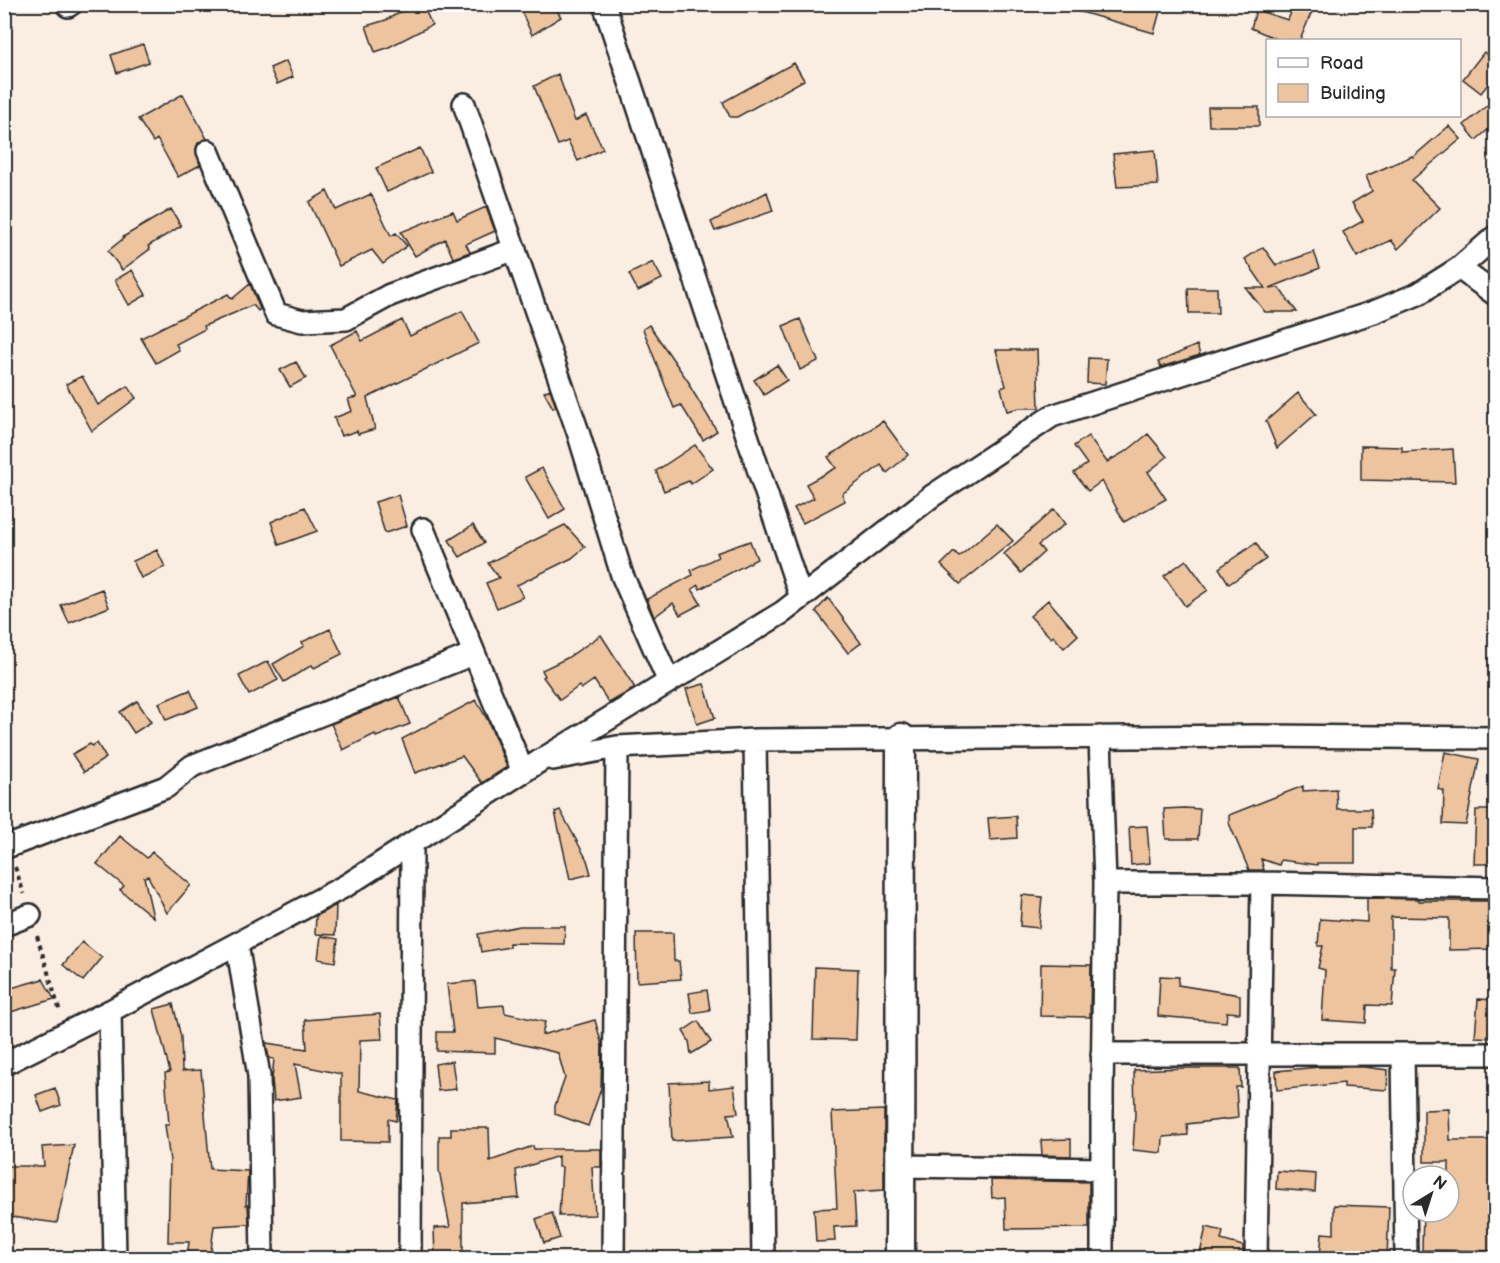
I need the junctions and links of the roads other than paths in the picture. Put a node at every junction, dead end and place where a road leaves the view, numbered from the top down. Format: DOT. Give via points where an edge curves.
graph roads {
  1 [pos="604,4"];
  2 [pos="464,104"];
  3 [pos="208,151"];
  4 [pos="1496,236"];
  5 [pos="515,249"];
  6 [pos="1459,268"];
  7 [pos="1496,295"];
  8 [pos="423,529"];
  9 [pos="801,598"];
  10 [pos="473,654"];
  11 [pos="669,682"];
  12 [pos="1100,737"];
  13 [pos="901,738"];
  14 [pos="1496,738"];
  15 [pos="755,740"];
  16 [pos="617,747"];
  17 [pos="530,767"];
  18 [pos="412,843"];
  19 [pos="9,846"];
  20 [pos="1105,883"];
  21 [pos="1262,883"];
  22 [pos="1496,888"];
  23 [pos="30,915"];
  24 [pos="4,925"];
  25 [pos="237,944"];
  26 [pos="110,1011"];
  27 [pos="1102,1054"];
  28 [pos="1259,1054"];
  29 [pos="1403,1054"];
  30 [pos="1496,1054"];
  31 [pos="4,1064"];
  32 [pos="899,1166"];
  33 [pos="1102,1169"];
  34 [pos="115,1258"];
  35 [pos="262,1258"];
  36 [pos="410,1258"];
  37 [pos="613,1258"];
  38 [pos="763,1258"];
  39 [pos="900,1258"];
  40 [pos="1102,1258"];
  41 [pos="1256,1258"];
  42 [pos="1406,1258"];
  1 -- 9 [label="street"];
  2 -- 5 [label="street"];
  3 -- 5 [label="street" via="276,314 302,321 346,319 390,295"];
  4 -- 6 [label="street"];
  5 -- 11 [label="street" via="622,575"];
  6 -- 7 [label="street"];
  6 -- 9 [label="street" via="1418,294 1374,312 1052,416 932,496"];
  8 -- 10 [label="street"];
  9 -- 11 [label="street"];
  10 -- 17 [label="street"];
  10 -- 19 [label="street" via="192,766 166,787"];
  11 -- 17 [label="street"];
  12 -- 13 [label="street"];
  12 -- 14 [label="street"];
  12 -- 20 [label="street"];
  13 -- 15 [label="street"];
  13 -- 32 [label="street"];
  15 -- 16 [label="street"];
  15 -- 38 [label="street"];
  16 -- 17 [label="street"];
  16 -- 37 [label="street"];
  17 -- 18 [label="street"];
  18 -- 25 [label="street" via="347,885"];
  18 -- 36 [label="street"];
  20 -- 21 [label="street"];
  20 -- 27 [label="street"];
  21 -- 22 [label="street"];
  21 -- 28 [label="street"];
  23 -- 24 [label="street"];
  25 -- 26 [label="street"];
  25 -- 35 [label="street" via="259,1076"];
  26 -- 31 [label="street"];
  26 -- 34 [label="street"];
  27 -- 28 [label="street"];
  27 -- 33 [label="street"];
  28 -- 29 [label="street"];
  28 -- 41 [label="street"];
  29 -- 30 [label="street"];
  29 -- 42 [label="street"];
  32 -- 33 [label="street"];
  32 -- 39 [label="street"];
  33 -- 40 [label="street"];
}
